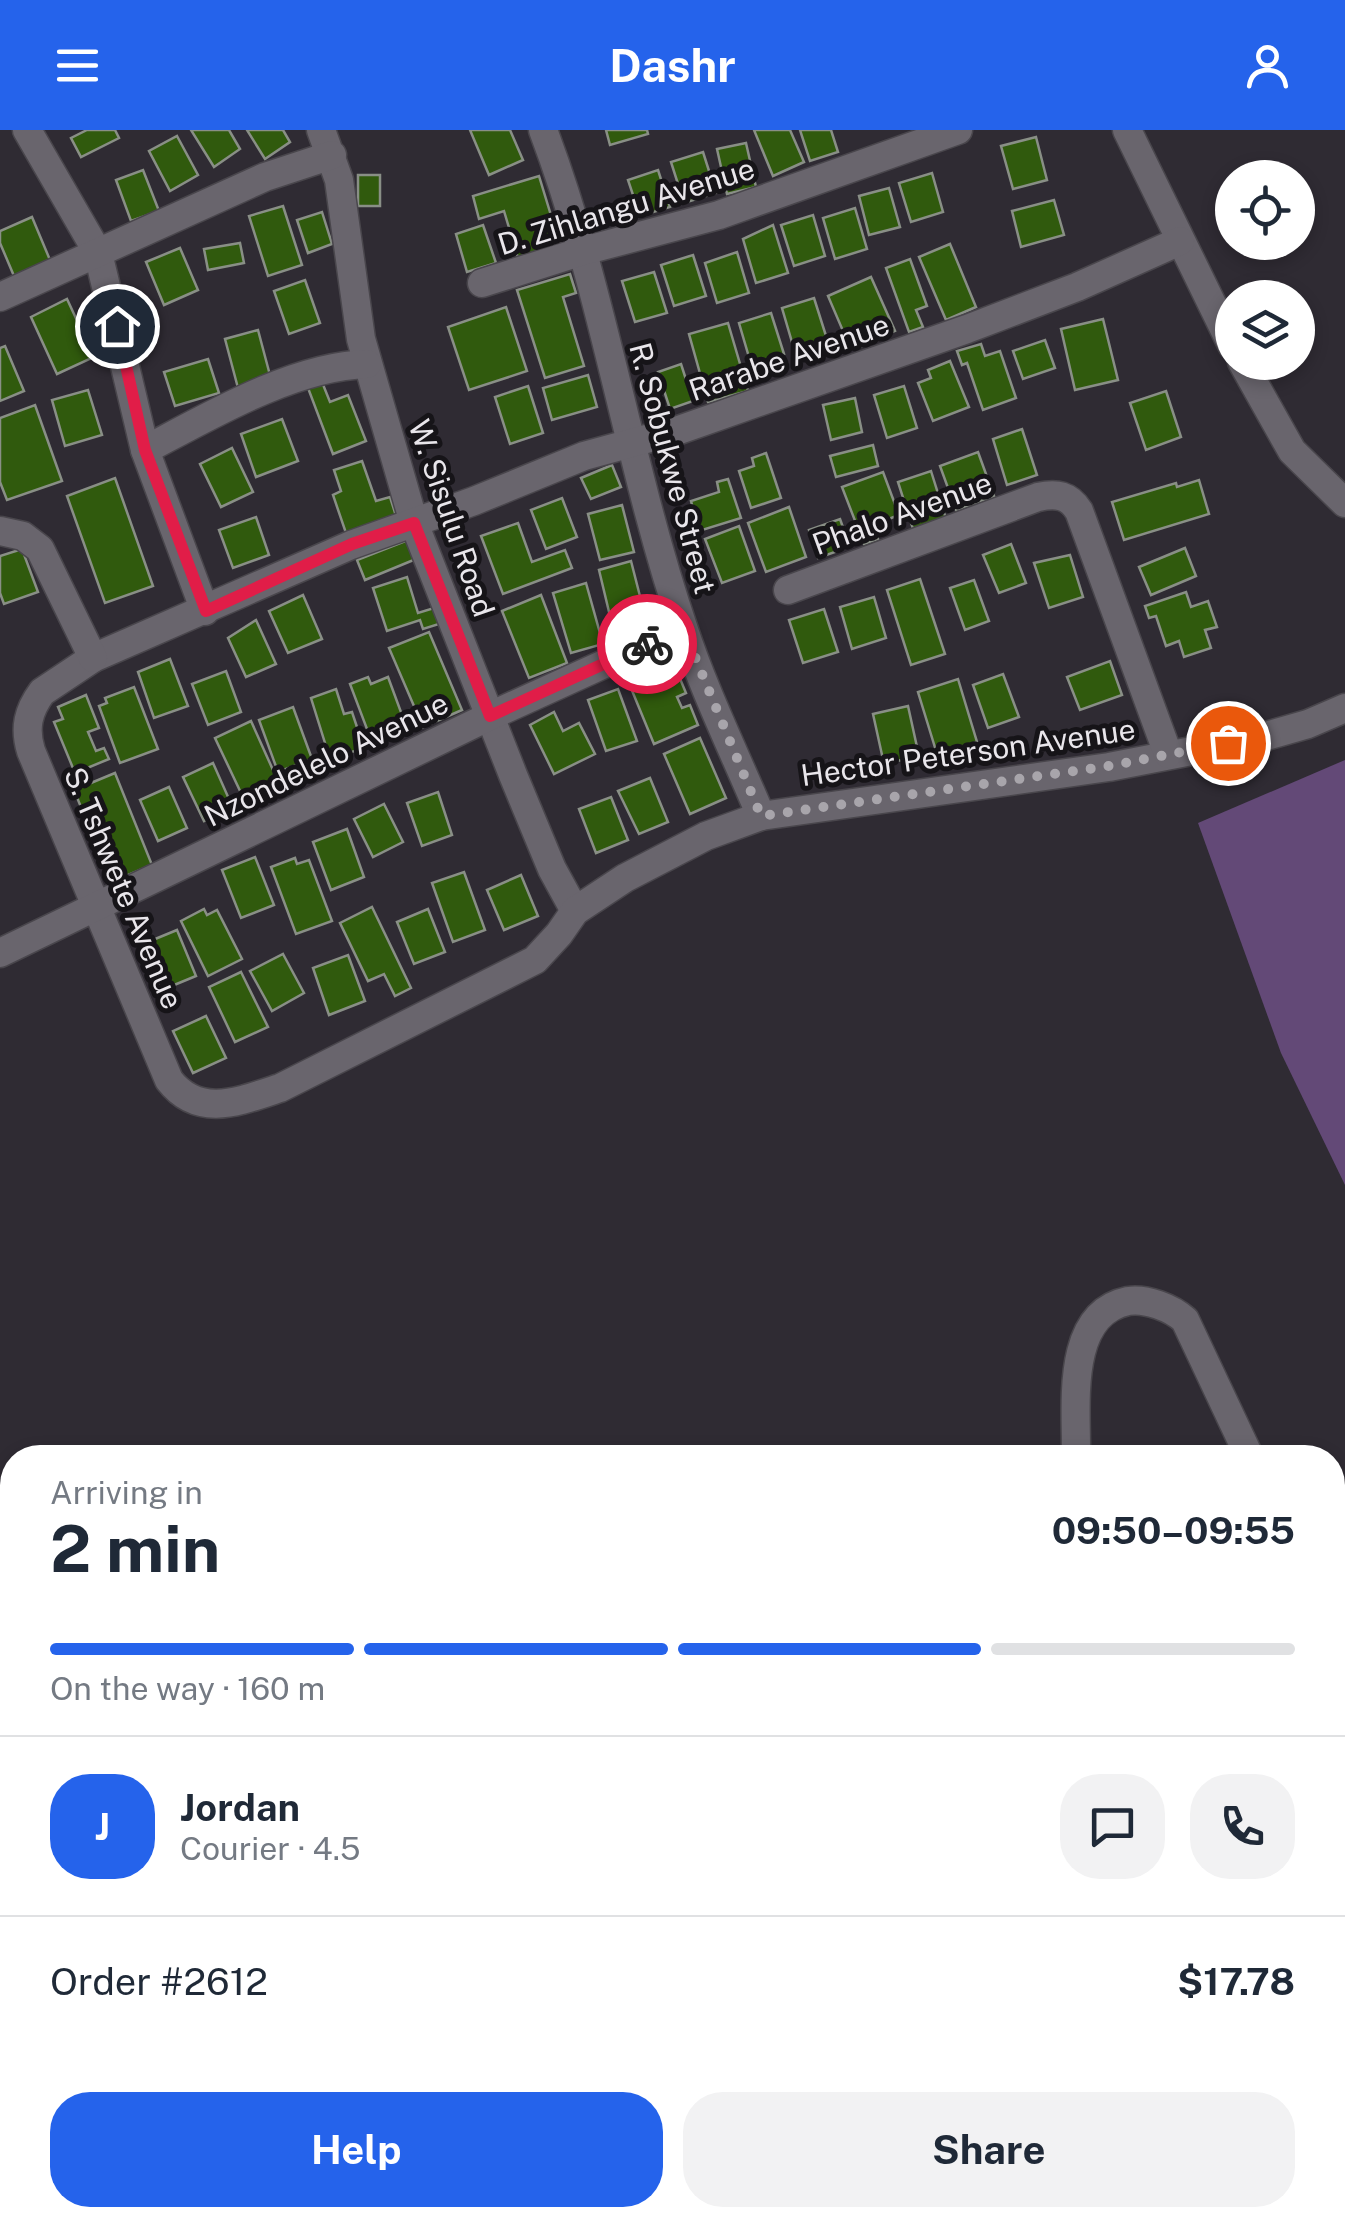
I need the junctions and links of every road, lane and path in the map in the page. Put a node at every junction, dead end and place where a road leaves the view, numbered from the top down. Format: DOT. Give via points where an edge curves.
graph roads {
  1 [pos="27,130"];
  2 [pos="543,130"];
  3 [pos="958,130"];
  4 [pos="1127,130"];
  5 [pos="326,142"];
  6 [pos="1180,240"];
  7 [pos="583,251"];
  8 [pos="98,253"];
  9 [pos="482,283"];
  10 [pos="0,296"];
  11 [pos="1215,310"];
  12 [pos="367,364"];
  13 [pos="1252,380"];
  14 [pos="630,442"];
  15 [pos="145,450"];
  16 [pos="1345,503"];
  17 [pos="414,523"];
  18 [pos="0,531"];
  19 [pos="788,590"];
  20 [pos="206,611"];
  21 [pos="683,628"];
  22 [pos="93,658"];
  23 [pos="42,692"];
  24 [pos="1345,708"];
  25 [pos="490,716"];
  26 [pos="1168,754"];
  27 [pos="761,816"];
  28 [pos="96,908"];
  29 [pos="574,911"];
  30 [pos="0,953"];
  31 [pos="194,1101"];
  32 [pos="1076,1445"];
  33 [pos="1244,1445"];
  1 -- 8 [label="street"];
  2 -- 7 [label="street, R. Sobukwe Street"];
  3 -- 7 [label="street, D. Zihlangu Avenue" via="719,216"];
  4 -- 6 [label="street"];
  5 -- 8 [label="street"];
  5 -- 12 [label="street, W. Sisulu Road" via="339,180"];
  6 -- 11 [label="street"];
  6 -- 14 [label="street, Rarabe Avenue" via="967,330"];
  7 -- 9 [label="street, D. Zihlangu Avenue"];
  7 -- 14 [label="street, R. Sobukwe Street"];
  8 -- 10 [label="street"];
  8 -- 15 [label="street"];
  12 -- 15 [label="street" via="303,375"];
  12 -- 17 [label="street, W. Sisulu Road"];
  13 -- 16 [label="street" via="1292,451"];
  14 -- 17 [label="street, Rarabe Avenue"];
  14 -- 21 [label="street, R. Sobukwe Street"];
  15 -- 20 [label="street"];
  17 -- 20 [label="street, Rarabe Avenue"];
  17 -- 25 [label="street, W. Sisulu Road"];
  18 -- 22 [label="street" via="40,548"];
  19 -- 26 [label="street, Phalo Avenue" via="1038,497 1062,496 1080,511"];
  20 -- 22 [label="street, Rarabe Avenue"];
  21 -- 25 [label="street, Nzondelelo Avenue"];
  21 -- 27 [label="street, R. Sobukwe Street"];
  22 -- 23 [label="street, Rarabe Avenue"];
  23 -- 28 [label="street, S. Tshwete Avenue" via="29,713 28,740"];
  24 -- 26 [label="street, Hector Peterson Avenue" via="1259,738"];
  25 -- 28 [label="street, Nzondelelo Avenue"];
  25 -- 29 [label="street, W. Sisulu Road"];
  26 -- 27 [label="street, Hector Peterson Avenue"];
  27 -- 29 [label="street, Hector Peterson Avenue" via="662,857"];
  28 -- 30 [label="street, Nzondelelo Avenue"];
  28 -- 31 [label="street, S. Tshwete Avenue" via="169,1080"];
  29 -- 31 [label="street, Hector Peterson Avenue" via="535,960 412,1022 280,1088 236,1102"];
  32 -- 33 [label="street" via="1088,1330 1104,1310 1134,1300 1185,1320"];
}
